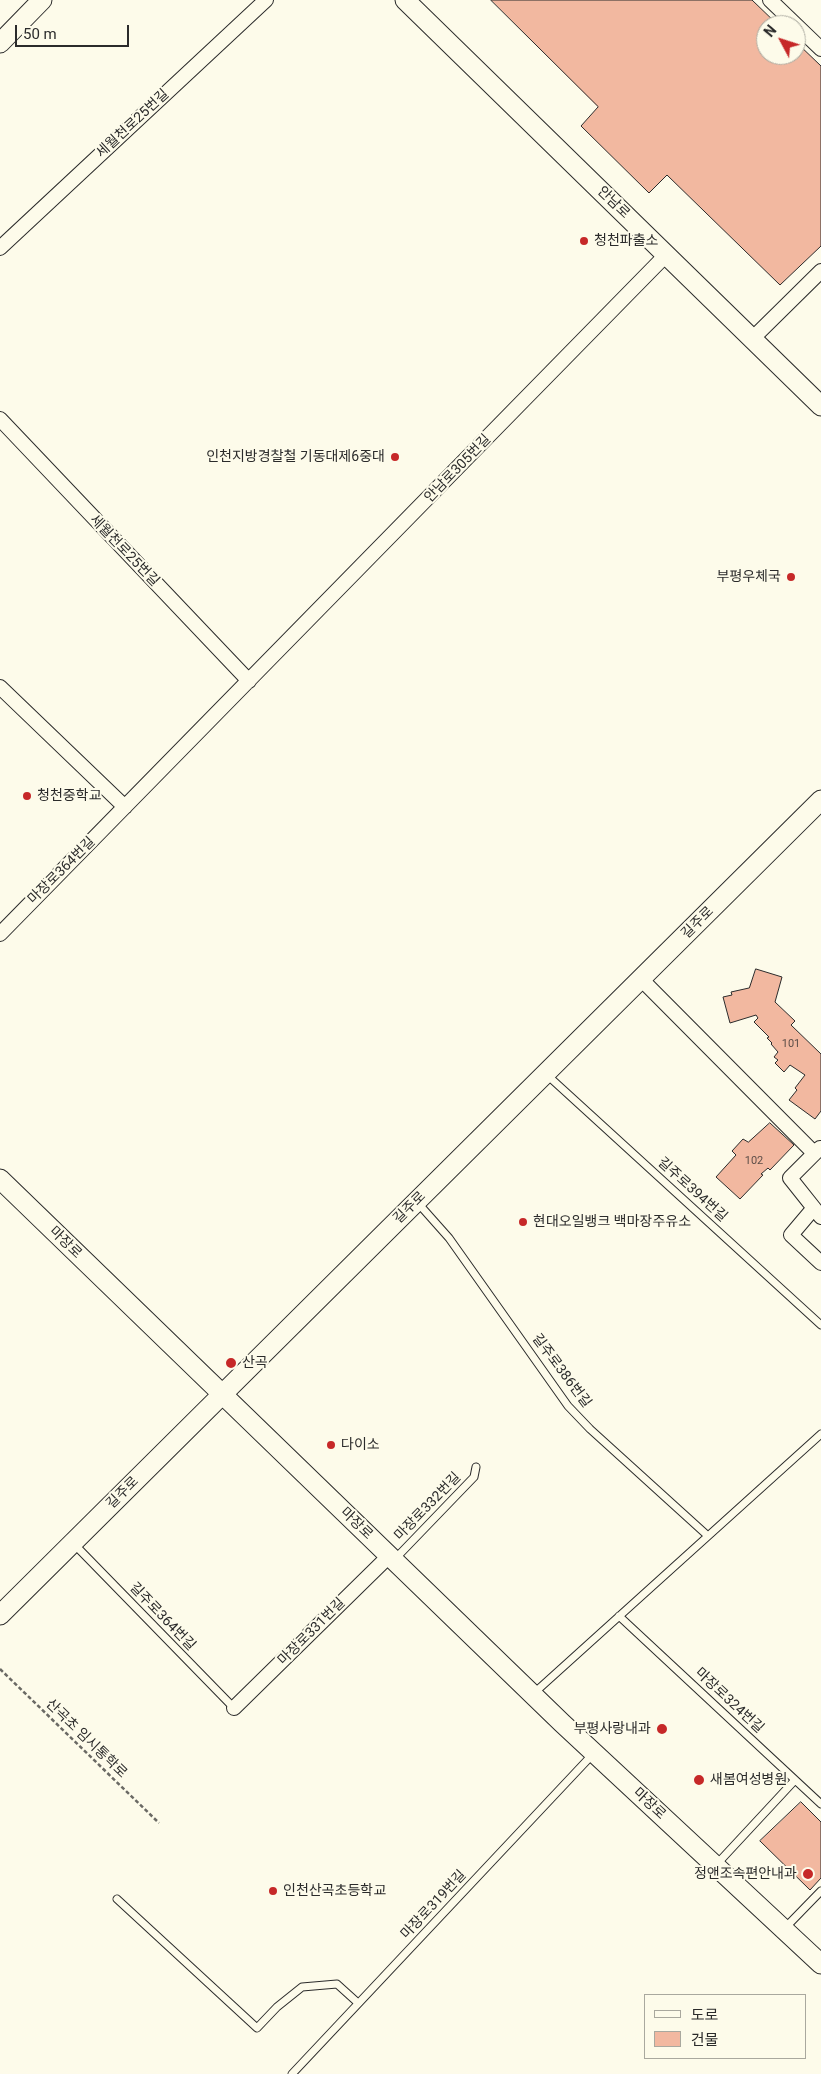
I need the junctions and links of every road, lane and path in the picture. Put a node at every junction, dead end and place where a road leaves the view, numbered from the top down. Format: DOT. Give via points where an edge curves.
graph roads {
  1 [pos="42,0"];
  2 [pos="266,0"];
  3 [pos="405,0"];
  4 [pos="770,0"];
  5 [pos="0,43"];
  6 [pos="821,49"];
  7 [pos="0,248"];
  8 [pos="666,255"];
  9 [pos="821,271"];
  10 [pos="752,339"];
  11 [pos="821,406"];
  12 [pos="0,419"];
  13 [pos="249,681"];
  14 [pos="0,687"];
  15 [pos="821,800"];
  16 [pos="125,807"];
  17 [pos="0,934"];
  18 [pos="641,979"];
  19 [pos="546,1073"];
  20 [pos="818,1151"];
  21 [pos="0,1179"];
  22 [pos="416,1201"];
  23 [pos="817,1213"];
  24 [pos="821,1263"];
  25 [pos="821,1325"];
  26 [pos="221,1395"];
  27 [pos="821,1434"];
  28 [pos="476,1468"];
  29 [pos="708,1536"];
  30 [pos="73,1543"];
  31 [pos="392,1558"];
  32 [pos="0,1615"];
  33 [pos="619,1616"];
  34 [pos="0,1669"];
  35 [pos="532,1695"];
  36 [pos="234,1708"];
  37 [pos="594,1753"];
  38 [pos="795,1780"];
  39 [pos="821,1804"];
  40 [pos="159,1823"];
  41 [pos="715,1866"];
  42 [pos="821,1891"];
  43 [pos="116,1899"];
  44 [pos="784,1930"];
  45 [pos="821,1964"];
  46 [pos="358,2003"];
  47 [pos="292,2074"];
  1 -- 5 [label="main road"];
  2 -- 7 [label="street, 세월천로25번길"];
  3 -- 8 [label="main road, 안남로"];
  4 -- 6 [label="street"];
  8 -- 10 [label="main road, 안남로"];
  8 -- 13 [label="street, 안남로305번길"];
  9 -- 10 [label="street"];
  10 -- 11 [label="main road, 안남로"];
  12 -- 13 [label="street, 세월천로25번길"];
  13 -- 16 [label="street, 마장로364번길"];
  14 -- 16 [label="street"];
  15 -- 18 [label="main road, 길주로"];
  16 -- 17 [label="street, 마장로364번길"];
  18 -- 19 [label="main road, 길주로"];
  18 -- 20 [label="street"];
  19 -- 22 [label="main road, 길주로"];
  19 -- 25 [label="lane, 길주로394번길"];
  20 -- 23 [label="street" via="790,1178"];
  21 -- 26 [label="main road, 마장로"];
  22 -- 26 [label="main road, 길주로"];
  22 -- 29 [label="lane, 길주로386번길" via="448,1238 568,1406"];
  23 -- 24 [label="street" via="791,1235"];
  26 -- 30 [label="main road, 길주로"];
  26 -- 31 [label="main road, 마장로"];
  27 -- 29 [label="lane"];
  28 -- 31 [label="lane, 마장로332번길" via="474,1476"];
  29 -- 33 [label="lane"];
  30 -- 32 [label="main road, 길주로"];
  30 -- 36 [label="lane, 길주로364번길"];
  31 -- 35 [label="main road, 마장로"];
  31 -- 36 [label="street, 마장로331번길"];
  33 -- 35 [label="lane"];
  33 -- 38 [label="lane, 마장로324번길"];
  34 -- 40 [label="path, 산곡초 임시통학로"];
  35 -- 37 [label="main road, 마장로"];
  37 -- 41 [label="main road, 마장로"];
  37 -- 46 [label="lane, 마장로319번길"];
  38 -- 39 [label="lane, 마장로324번길"];
  38 -- 41 [label="lane"];
  41 -- 44 [label="main road, 마장로"];
  42 -- 44 [label="lane"];
  43 -- 46 [label="lane" via="257,2028 302,1987 336,1984"];
  44 -- 45 [label="main road, 마장로"];
  46 -- 47 [label="lane, 마장로319번길"];
}
